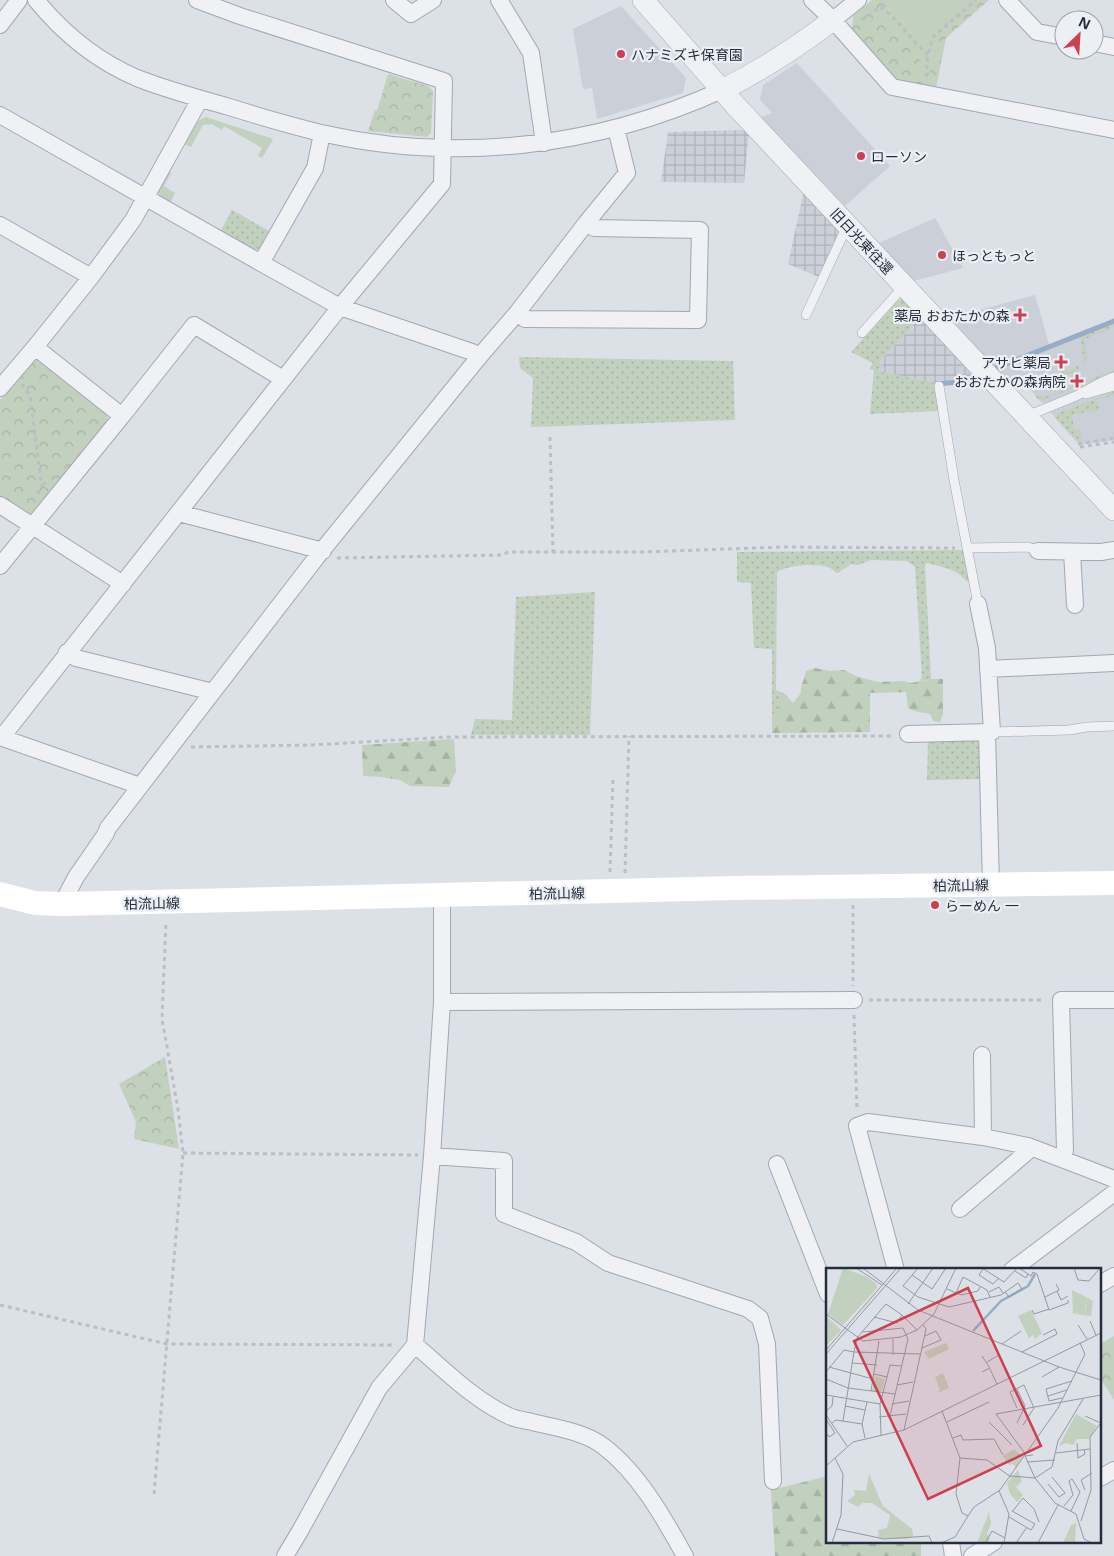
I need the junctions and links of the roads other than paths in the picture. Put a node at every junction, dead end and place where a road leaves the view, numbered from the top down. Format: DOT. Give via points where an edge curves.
graph roads {
  1 [pos="19,0"];
  2 [pos="36,0"];
  3 [pos="197,0"];
  4 [pos="394,0"];
  5 [pos="432,0"];
  6 [pos="499,0"];
  7 [pos="643,0"];
  8 [pos="812,0"];
  9 [pos="858,0"];
  10 [pos="1007,0"];
  11 [pos="833,20"];
  12 [pos="0,25"];
  13 [pos="1054,36"];
  14 [pos="722,90"];
  15 [pos="200,99"];
  16 [pos="0,115"];
  17 [pos="616,128"];
  18 [pos="1114,130"];
  19 [pos="322,133"];
  20 [pos="544,143"];
  21 [pos="443,148"];
  22 [pos="146,198"];
  23 [pos="587,222"];
  24 [pos="0,225"];
  25 [pos="847,225"];
  26 [pos="260,263"];
  27 [pos="91,277"];
  28 [pos="905,286"];
  29 [pos="340,307"];
  30 [pos="517,313"];
  31 [pos="806,315"];
  32 [pos="862,333"];
  33 [pos="35,347"];
  34 [pos="479,357"];
  35 [pos="3,377"];
  36 [pos="1114,377"];
  37 [pos="283,379"];
  38 [pos="939,386"];
  39 [pos="1114,386"];
  40 [pos="1076,396"];
  41 [pos="122,416"];
  42 [pos="1027,416"];
  43 [pos="0,505"];
  44 [pos="1114,510"];
  45 [pos="179,513"];
  46 [pos="32,526"];
  47 [pos="967,548"];
  48 [pos="1114,550"];
  49 [pos="1038,551"];
  50 [pos="1072,552"];
  51 [pos="320,554"];
  52 [pos="0,566"];
  53 [pos="123,584"];
  54 [pos="978,604"];
  55 [pos="1075,605"];
  56 [pos="67,652"];
  57 [pos="1114,663"];
  58 [pos="988,670"];
  59 [pos="213,692"];
  60 [pos="1114,726"];
  61 [pos="989,732"];
  62 [pos="908,734"];
  63 [pos="1,737"];
  64 [pos="140,786"];
  65 [pos="1114,882"];
  66 [pos="992,885"];
  67 [pos="0,894"];
  68 [pos="442,896"];
  69 [pos="62,904"];
  70 [pos="854,1000"];
  71 [pos="1114,1000"];
  72 [pos="442,1002"];
  73 [pos="982,1055"];
  74 [pos="983,1137"];
  75 [pos="1028,1146"];
  76 [pos="432,1156"];
  77 [pos="1061,1158"];
  78 [pos="777,1164"];
  79 [pos="1114,1179"];
  80 [pos="1114,1193"];
  81 [pos="960,1209"];
  82 [pos="895,1268"];
  83 [pos="1015,1268"];
  84 [pos="1114,1276"];
  85 [pos="1102,1283"];
  86 [pos="826,1289"];
  87 [pos="415,1346"];
  88 [pos="1114,1470"];
  89 [pos="1102,1477"];
  90 [pos="773,1481"];
  91 [pos="991,1544"];
  92 [pos="284,1556"];
  93 [pos="685,1556"];
  94 [pos="972,1556"];
  1 -- 12 [label="street"];
  2 -- 15 [label="street" via="66,32 113,66 137,78"];
  3 -- 21 [label="street" via="444,81"];
  4 -- 5 [label="street" via="411,14"];
  6 -- 20 [label="street" via="531,53"];
  7 -- 14 [label="street, 旧日光東往還"];
  8 -- 11 [label="street"];
  9 -- 11 [label="street"];
  10 -- 13 [label="street" via="1037,32"];
  11 -- 14 [label="street" via="783,56"];
  11 -- 18 [label="street" via="892,87"];
  14 -- 17 [label="street"];
  14 -- 25 [label="street, 旧日光東往還"];
  15 -- 19 [label="street"];
  15 -- 22 [label="street"];
  16 -- 22 [label="street"];
  17 -- 20 [label="street"];
  17 -- 23 [label="street" via="627,173"];
  19 -- 21 [label="street" via="387,144"];
  19 -- 26 [label="street" via="315,168"];
  20 -- 21 [label="street"];
  21 -- 29 [label="street" via="442,184"];
  22 -- 26 [label="street"];
  22 -- 27 [label="street"];
  23 -- 30 [label="street"];
  23 -- 30 [label="street" via="594,228 700,230 698,320 524,319"];
  24 -- 27 [label="street"];
  25 -- 28 [label="street, 旧日光東往還"];
  25 -- 31 [label="lane"];
  26 -- 29 [label="street"];
  27 -- 33 [label="street"];
  28 -- 32 [label="lane"];
  28 -- 42 [label="street, 旧日光東往還"];
  29 -- 34 [label="street"];
  29 -- 37 [label="street"];
  30 -- 34 [label="street"];
  33 -- 35 [label="street"];
  33 -- 41 [label="street"];
  34 -- 51 [label="street"];
  36 -- 40 [label="lane"];
  37 -- 41 [label="street" via="194,325"];
  37 -- 45 [label="street"];
  38 -- 47 [label="lane"];
  39 -- 40 [label="lane"];
  40 -- 42 [label="lane"];
  41 -- 46 [label="street"];
  42 -- 44 [label="street, 旧日光東往還"];
  43 -- 46 [label="street"];
  45 -- 51 [label="street"];
  45 -- 53 [label="street"];
  46 -- 52 [label="street"];
  46 -- 53 [label="street"];
  47 -- 49 [label="lane" via="1028,547"];
  47 -- 54 [label="lane"];
  48 -- 50 [label="street"];
  49 -- 50 [label="street"];
  50 -- 55 [label="street"];
  51 -- 59 [label="street"];
  53 -- 56 [label="street"];
  54 -- 58 [label="street"];
  56 -- 59 [label="street" via="76,658"];
  56 -- 63 [label="street"];
  57 -- 58 [label="street"];
  58 -- 61 [label="street"];
  59 -- 64 [label="street"];
  60 -- 61 [label="lane"];
  61 -- 62 [label="street"];
  61 -- 66 [label="street"];
  63 -- 64 [label="street"];
  64 -- 69 [label="street" via="108,828"];
  65 -- 66 [label="main road, 柏流山線"];
  66 -- 68 [label="main road, 柏流山線"];
  67 -- 69 [label="main road, 柏流山線"];
  68 -- 69 [label="main road, 柏流山線"];
  68 -- 72 [label="street"];
  70 -- 72 [label="street"];
  71 -- 77 [label="street" via="1061,1000 1065,1151"];
  72 -- 76 [label="street"];
  73 -- 74 [label="street"];
  74 -- 75 [label="street"];
  74 -- 82 [label="street" via="868,1122 857,1126"];
  75 -- 77 [label="street"];
  75 -- 81 [label="street" via="1027,1152"];
  76 -- 87 [label="street"];
  76 -- 90 [label="street" via="504,1161 504,1214 576,1242 608,1263 748,1309 760,1318 767,1344"];
  77 -- 79 [label="street"];
  78 -- 86 [label="street"];
  80 -- 83 [label="street"];
  84 -- 85 [label="street"];
  87 -- 92 [label="street" via="379,1388"];
  87 -- 93 [label="street" via="488,1404 510,1417 558,1428 602,1445 640,1485"];
  88 -- 89 [label="street"];
  91 -- 94 [label="street"];
}
